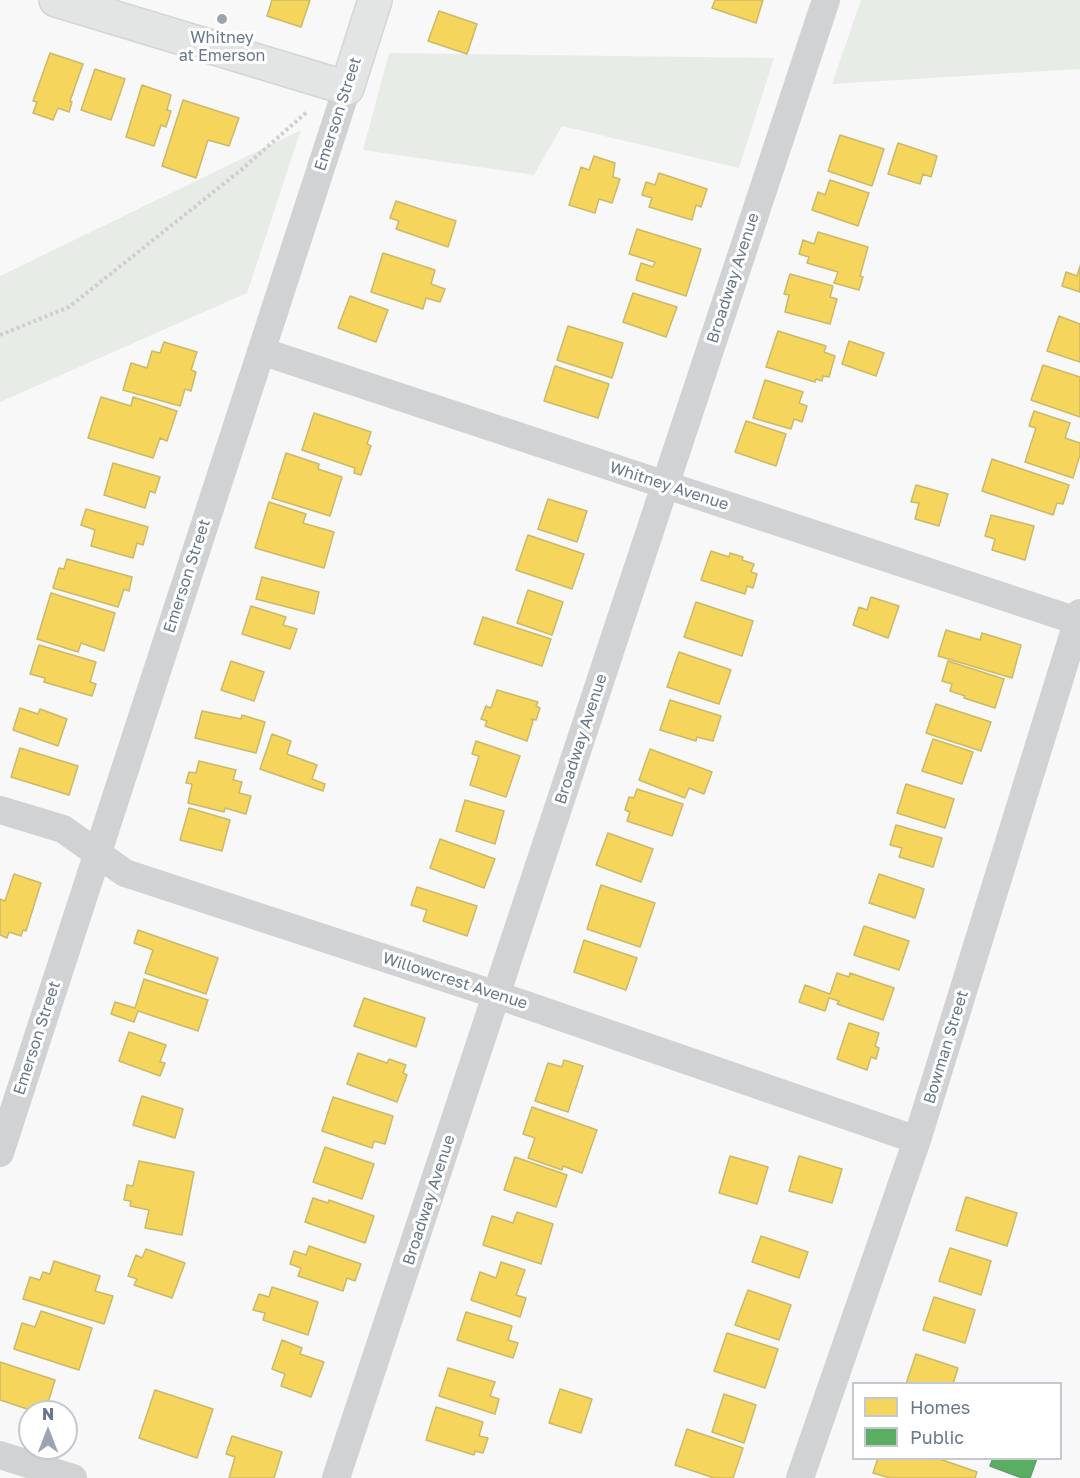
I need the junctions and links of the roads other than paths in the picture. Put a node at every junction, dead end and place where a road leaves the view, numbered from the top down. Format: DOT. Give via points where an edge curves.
graph roads {
  1 [pos="56,0"];
  2 [pos="375,0"];
  3 [pos="826,0"];
  4 [pos="347,88"];
  5 [pos="261,351"];
  6 [pos="664,485"];
  7 [pos="1079,617"];
  8 [pos="0,810"];
  9 [pos="97,853"];
  10 [pos="497,995"];
  11 [pos="917,1140"];
  12 [pos="0,1153"];
  13 [pos="0,1455"];
  14 [pos="73,1478"];
  15 [pos="336,1478"];
  16 [pos="800,1478"];
  1 -- 4 [label="street"];
  2 -- 4 [label="street, Emerson Street"];
  3 -- 6 [label="street, Broadway Avenue"];
  4 -- 5 [label="street, Emerson Street"];
  5 -- 6 [label="street, Whitney Avenue"];
  5 -- 9 [label="street, Emerson Street"];
  6 -- 7 [label="street, Whitney Avenue"];
  6 -- 10 [label="street, Broadway Avenue"];
  7 -- 11 [label="street, Bowman Street"];
  8 -- 9 [label="street, Willowcrest Avenue" via="63,829"];
  9 -- 10 [label="street, Willowcrest Avenue" via="124,873"];
  9 -- 12 [label="street, Emerson Street"];
  10 -- 11 [label="street, Willowcrest Avenue"];
  10 -- 15 [label="street, Broadway Avenue"];
  11 -- 16 [label="street, Bowman Street"];
  13 -- 14 [label="street"];
}
